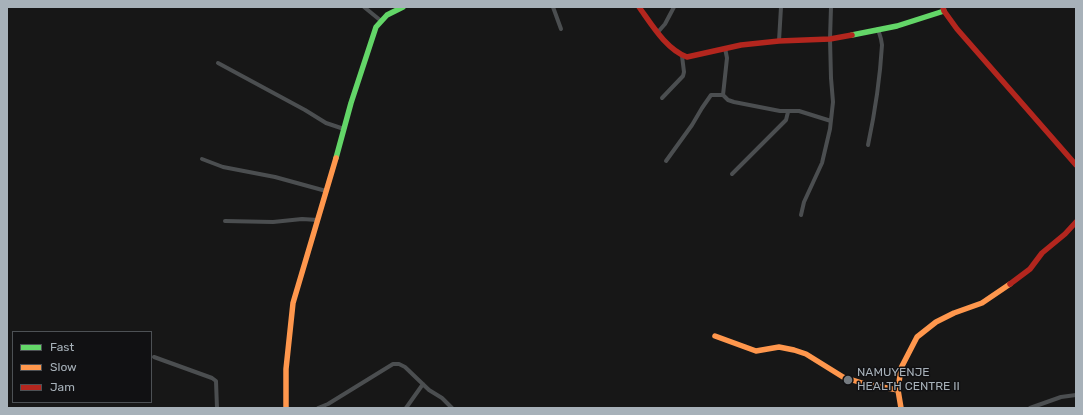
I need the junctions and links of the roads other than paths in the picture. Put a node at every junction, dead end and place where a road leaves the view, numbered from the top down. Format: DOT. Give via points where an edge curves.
graph roads {
  1 [pos="364,7"];
  2 [pos="403,7"];
  3 [pos="553,7"];
  4 [pos="639,7"];
  5 [pos="674,7"];
  6 [pos="781,7"];
  7 [pos="831,7"];
  8 [pos="943,9"];
  9 [pos="380,20"];
  10 [pos="561,29"];
  11 [pos="878,29"];
  12 [pos="658,32"];
  13 [pos="830,39"];
  14 [pos="779,41"];
  15 [pos="725,48"];
  16 [pos="682,56"];
  17 [pos="218,63"];
  18 [pos="723,95"];
  19 [pos="662,98"];
  20 [pos="788,112"];
  21 [pos="831,121"];
  22 [pos="344,129"];
  23 [pos="868,145"];
  24 [pos="202,159"];
  25 [pos="666,161"];
  26 [pos="1076,165"];
  27 [pos="732,174"];
  28 [pos="326,191"];
  29 [pos="801,215"];
  30 [pos="318,220"];
  31 [pos="225,221"];
  32 [pos="1076,222"];
  33 [pos="715,336"];
  34 [pos="154,357"];
  35 [pos="423,384"];
  36 [pos="898,390"];
  37 [pos="1076,395"];
  38 [pos="217,408"];
  39 [pos="286,408"];
  40 [pos="318,408"];
  41 [pos="406,408"];
  42 [pos="452,408"];
  43 [pos="901,408"];
  44 [pos="1030,408"];
  1 -- 9 [label="street"];
  2 -- 9 [label="street"];
  3 -- 10 [label="street"];
  4 -- 12 [label="street"];
  5 -- 12 [label="street"];
  6 -- 14 [label="street"];
  7 -- 13 [label="street"];
  8 -- 11 [label="street" via="904,24"];
  8 -- 26 [label="street" via="957,29"];
  9 -- 22 [label="street" via="364,61"];
  11 -- 13 [label="street"];
  11 -- 23 [label="street" via="882,45 877,103"];
  12 -- 16 [label="street" via="674,51"];
  13 -- 14 [label="street"];
  13 -- 21 [label="street" via="833,102"];
  14 -- 15 [label="street"];
  15 -- 16 [label="street" via="691,57"];
  15 -- 18 [label="street" via="727,58"];
  16 -- 19 [label="street" via="683,76"];
  17 -- 22 [label="street" via="326,123"];
  18 -- 20 [label="street" via="734,102"];
  18 -- 25 [label="street" via="712,96"];
  20 -- 21 [label="street" via="799,111"];
  20 -- 27 [label="street" via="786,120"];
  21 -- 29 [label="street" via="822,163 804,202"];
  22 -- 28 [label="street"];
  24 -- 28 [label="street" via="222,167 275,177"];
  28 -- 30 [label="street"];
  30 -- 31 [label="street"];
  30 -- 39 [label="street" via="293,303 286,369"];
  32 -- 36 [label="street" via="1019,278 982,303 936,322 917,337 901,368"];
  33 -- 36 [label="street" via="756,351 779,347 794,350 806,354 843,377"];
  34 -- 38 [label="street" via="216,381"];
  35 -- 40 [label="street" via="405,367 393,364"];
  35 -- 41 [label="street"];
  35 -- 42 [label="street"];
  36 -- 43 [label="street"];
  37 -- 44 [label="street"];
}
